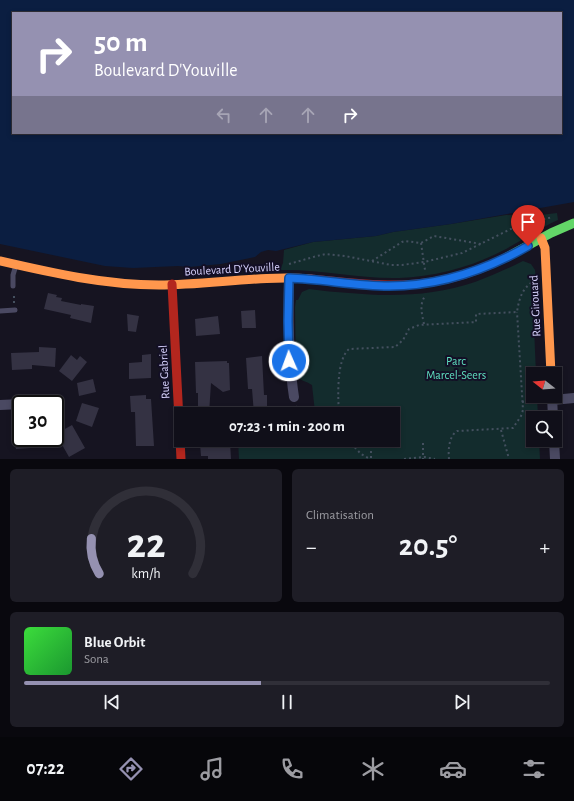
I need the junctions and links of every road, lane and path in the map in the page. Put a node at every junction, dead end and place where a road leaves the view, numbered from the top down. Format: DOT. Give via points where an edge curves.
graph roads {
  1 [pos="574,222"];
  2 [pos="538,223"];
  3 [pos="541,238"];
  4 [pos="422,243"];
  5 [pos="481,244"];
  6 [pos="0,261"];
  7 [pos="371,262"];
  8 [pos="424,262"];
  9 [pos="16,265"];
  10 [pos="286,265"];
  11 [pos="426,275"];
  12 [pos="289,278"];
  13 [pos="537,280"];
  14 [pos="172,284"];
  15 [pos="13,286"];
  16 [pos="428,293"];
  17 [pos="15,310"];
  18 [pos="0,311"];
  19 [pos="517,312"];
  20 [pos="424,324"];
  21 [pos="551,367"];
  22 [pos="294,397"];
  23 [pos="562,398"];
  24 [pos="574,398"];
  25 [pos="526,401"];
  26 [pos="522,402"];
  27 [pos="12,404"];
  28 [pos="0,405"];
  29 [pos="338,407"];
  30 [pos="472,426"];
  31 [pos="472,430"];
  32 [pos="501,430"];
  33 [pos="422,443"];
  34 [pos="355,447"];
  35 [pos="370,447"];
  36 [pos="554,447"];
  37 [pos="423,458"];
  38 [pos="181,459"];
  39 [pos="370,459"];
  40 [pos="404,459"];
  41 [pos="435,459"];
  42 [pos="449,459"];
  43 [pos="509,459"];
  44 [pos="555,459"];
  1 -- 3 [label="street, Boulevard D'Youville"];
  2 -- 5 [label="path, Boulevard D'Youville" via="535,221 519,225"];
  3 -- 12 [label="street, Boulevard D'Youville" via="472,272 427,283 388,286"];
  3 -- 21 [label="street, Rue Girouard" via="545,248"];
  4 -- 5 [label="path" via="434,236"];
  4 -- 7 [label="path" via="402,242"];
  4 -- 8 [label="path"];
  5 -- 8 [label="path, Boulevard D'Youville" via="462,253"];
  6 -- 9 [label="street, Boulevard D'Youville"];
  7 -- 8 [label="path, Boulevard D'Youville" via="402,266"];
  7 -- 10 [label="path, Boulevard D'Youville" via="345,256 322,255"];
  8 -- 11 [label="path"];
  9 -- 14 [label="street, Boulevard D'Youville" via="102,282"];
  9 -- 15 [label="lane"];
  12 -- 14 [label="street, Boulevard D'Youville"];
  12 -- 22 [label="street" via="290,372"];
  13 -- 19 [label="path" via="528,285 521,294"];
  14 -- 38 [label="street, Rue Gabriel"];
  16 -- 20 [label="path" via="421,303"];
  17 -- 18 [label="lane"];
  19 -- 20 [label="path" via="476,314 476,322"];
  19 -- 26 [label="path"];
  20 -- 29 [label="path" via="409,329 403,340 395,346 354,348 346,352 340,366"];
  23 -- 24 [label="street"];
  25 -- 26 [label="path"];
  26 -- 32 [label="path" via="518,422 513,428"];
  27 -- 28 [label="street"];
  30 -- 31 [label="path"];
  31 -- 32 [label="path"];
  31 -- 42 [label="path" via="454,433"];
  32 -- 43 [label="path"];
  33 -- 37 [label="path"];
  34 -- 39 [label="path"];
  35 -- 39 [label="path"];
  36 -- 44 [label="street"];
  37 -- 40 [label="path"];
  37 -- 41 [label="path"];
}
